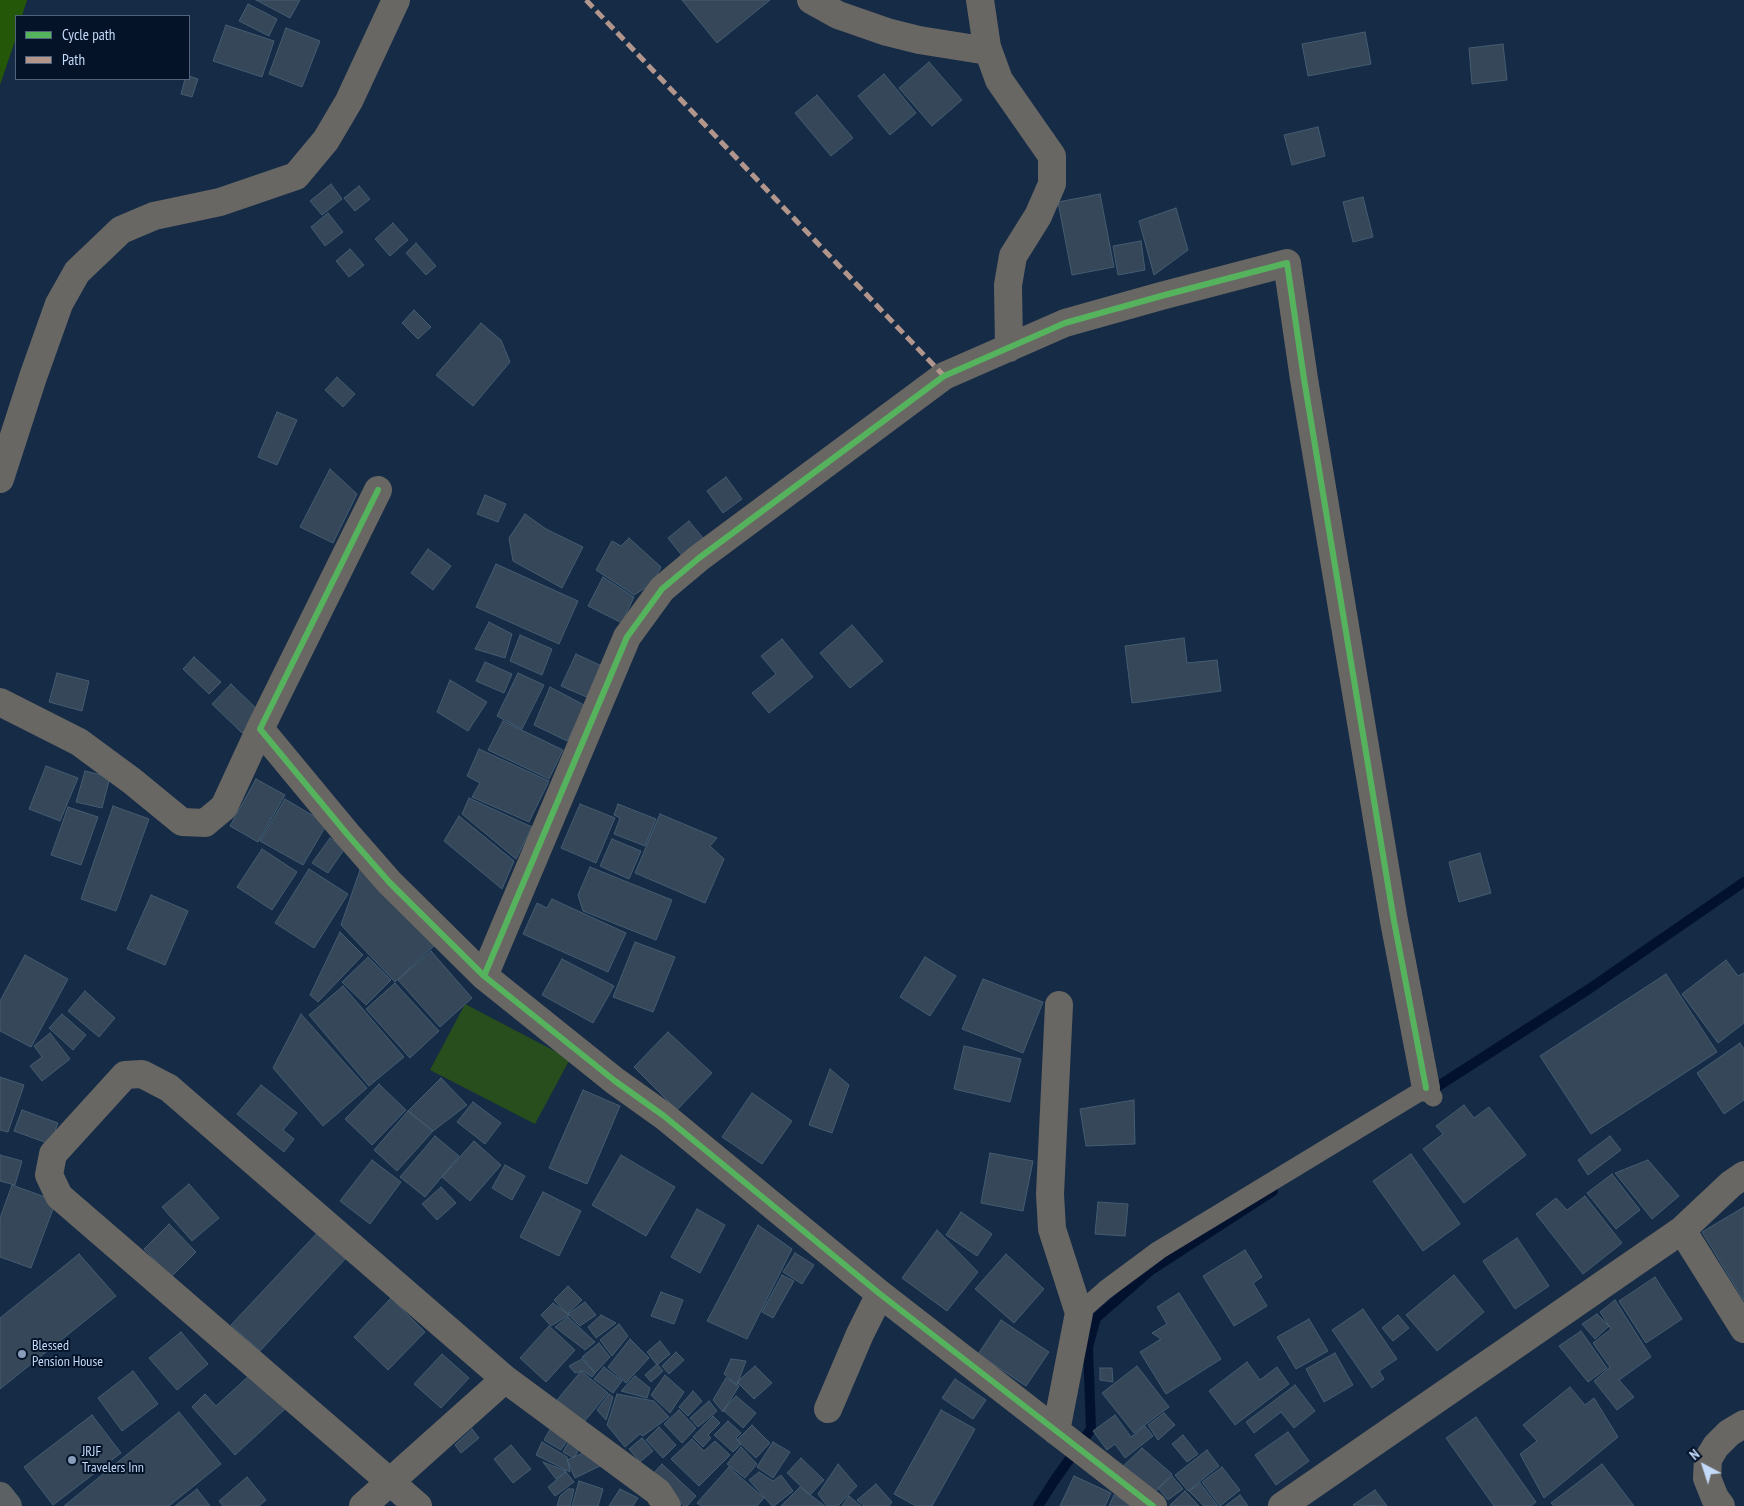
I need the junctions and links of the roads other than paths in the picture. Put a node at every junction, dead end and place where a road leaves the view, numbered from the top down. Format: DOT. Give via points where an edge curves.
graph roads {
  1 [pos="396,0"];
  2 [pos="811,0"];
  3 [pos="980,0"];
  4 [pos="988,51"];
  5 [pos="1009,348"];
  6 [pos="0,479"];
  7 [pos="378,490"];
  8 [pos="0,702"];
  9 [pos="260,729"];
  10 [pos="484,976"];
  11 [pos="1059,1005"];
  12 [pos="1430,1093"];
  13 [pos="1744,1175"];
  14 [pos="1682,1230"];
  15 [pos="880,1294"];
  16 [pos="1078,1313"];
  17 [pos="1744,1329"];
  18 [pos="505,1379"];
  19 [pos="828,1409"];
  20 [pos="1744,1424"];
  21 [pos="1058,1433"];
  22 [pos="392,1483"];
  23 [pos="0,1496"];
  24 [pos="8,1506"];
  25 [pos="364,1506"];
  26 [pos="418,1506"];
  27 [pos="667,1506"];
  28 [pos="1153,1506"];
  29 [pos="1282,1506"];
  30 [pos="1721,1506"];
  1 -- 6 [label="street" via="349,101 326,140 296,176 220,202 154,216 121,230 77,272 59,304"];
  2 -- 4 [label="street" via="838,15 887,32"];
  3 -- 4 [label="street"];
  4 -- 5 [label="street" via="1000,80 1052,156 1052,184 1038,216 1013,256 1008,285"];
  5 -- 10 [label="street" via="944,376 662,589 627,637"];
  5 -- 12 [label="street" via="1065,323 1288,263 1304,379 1391,902"];
  7 -- 9 [label="street"];
  8 -- 9 [label="street" via="79,742 182,822 205,823 224,807"];
  9 -- 10 [label="street" via="388,882"];
  10 -- 15 [label="street" via="664,1116"];
  11 -- 16 [label="street" via="1050,1194 1052,1229"];
  12 -- 16 [label="lane" via="1159,1250"];
  13 -- 14 [label="street"];
  14 -- 17 [label="street"];
  14 -- 29 [label="street"];
  15 -- 19 [label="street"];
  15 -- 21 [label="street"];
  16 -- 21 [label="street"];
  18 -- 22 [label="street"];
  18 -- 22 [label="street" via="169,1088 142,1074 125,1075 53,1154 49,1175 59,1196"];
  18 -- 27 [label="street" via="658,1492"];
  20 -- 30 [label="street" via="1729,1433 1708,1459 1707,1478"];
  21 -- 28 [label="street"];
  22 -- 25 [label="street"];
  22 -- 26 [label="street"];
  23 -- 24 [label="main road"];
}
